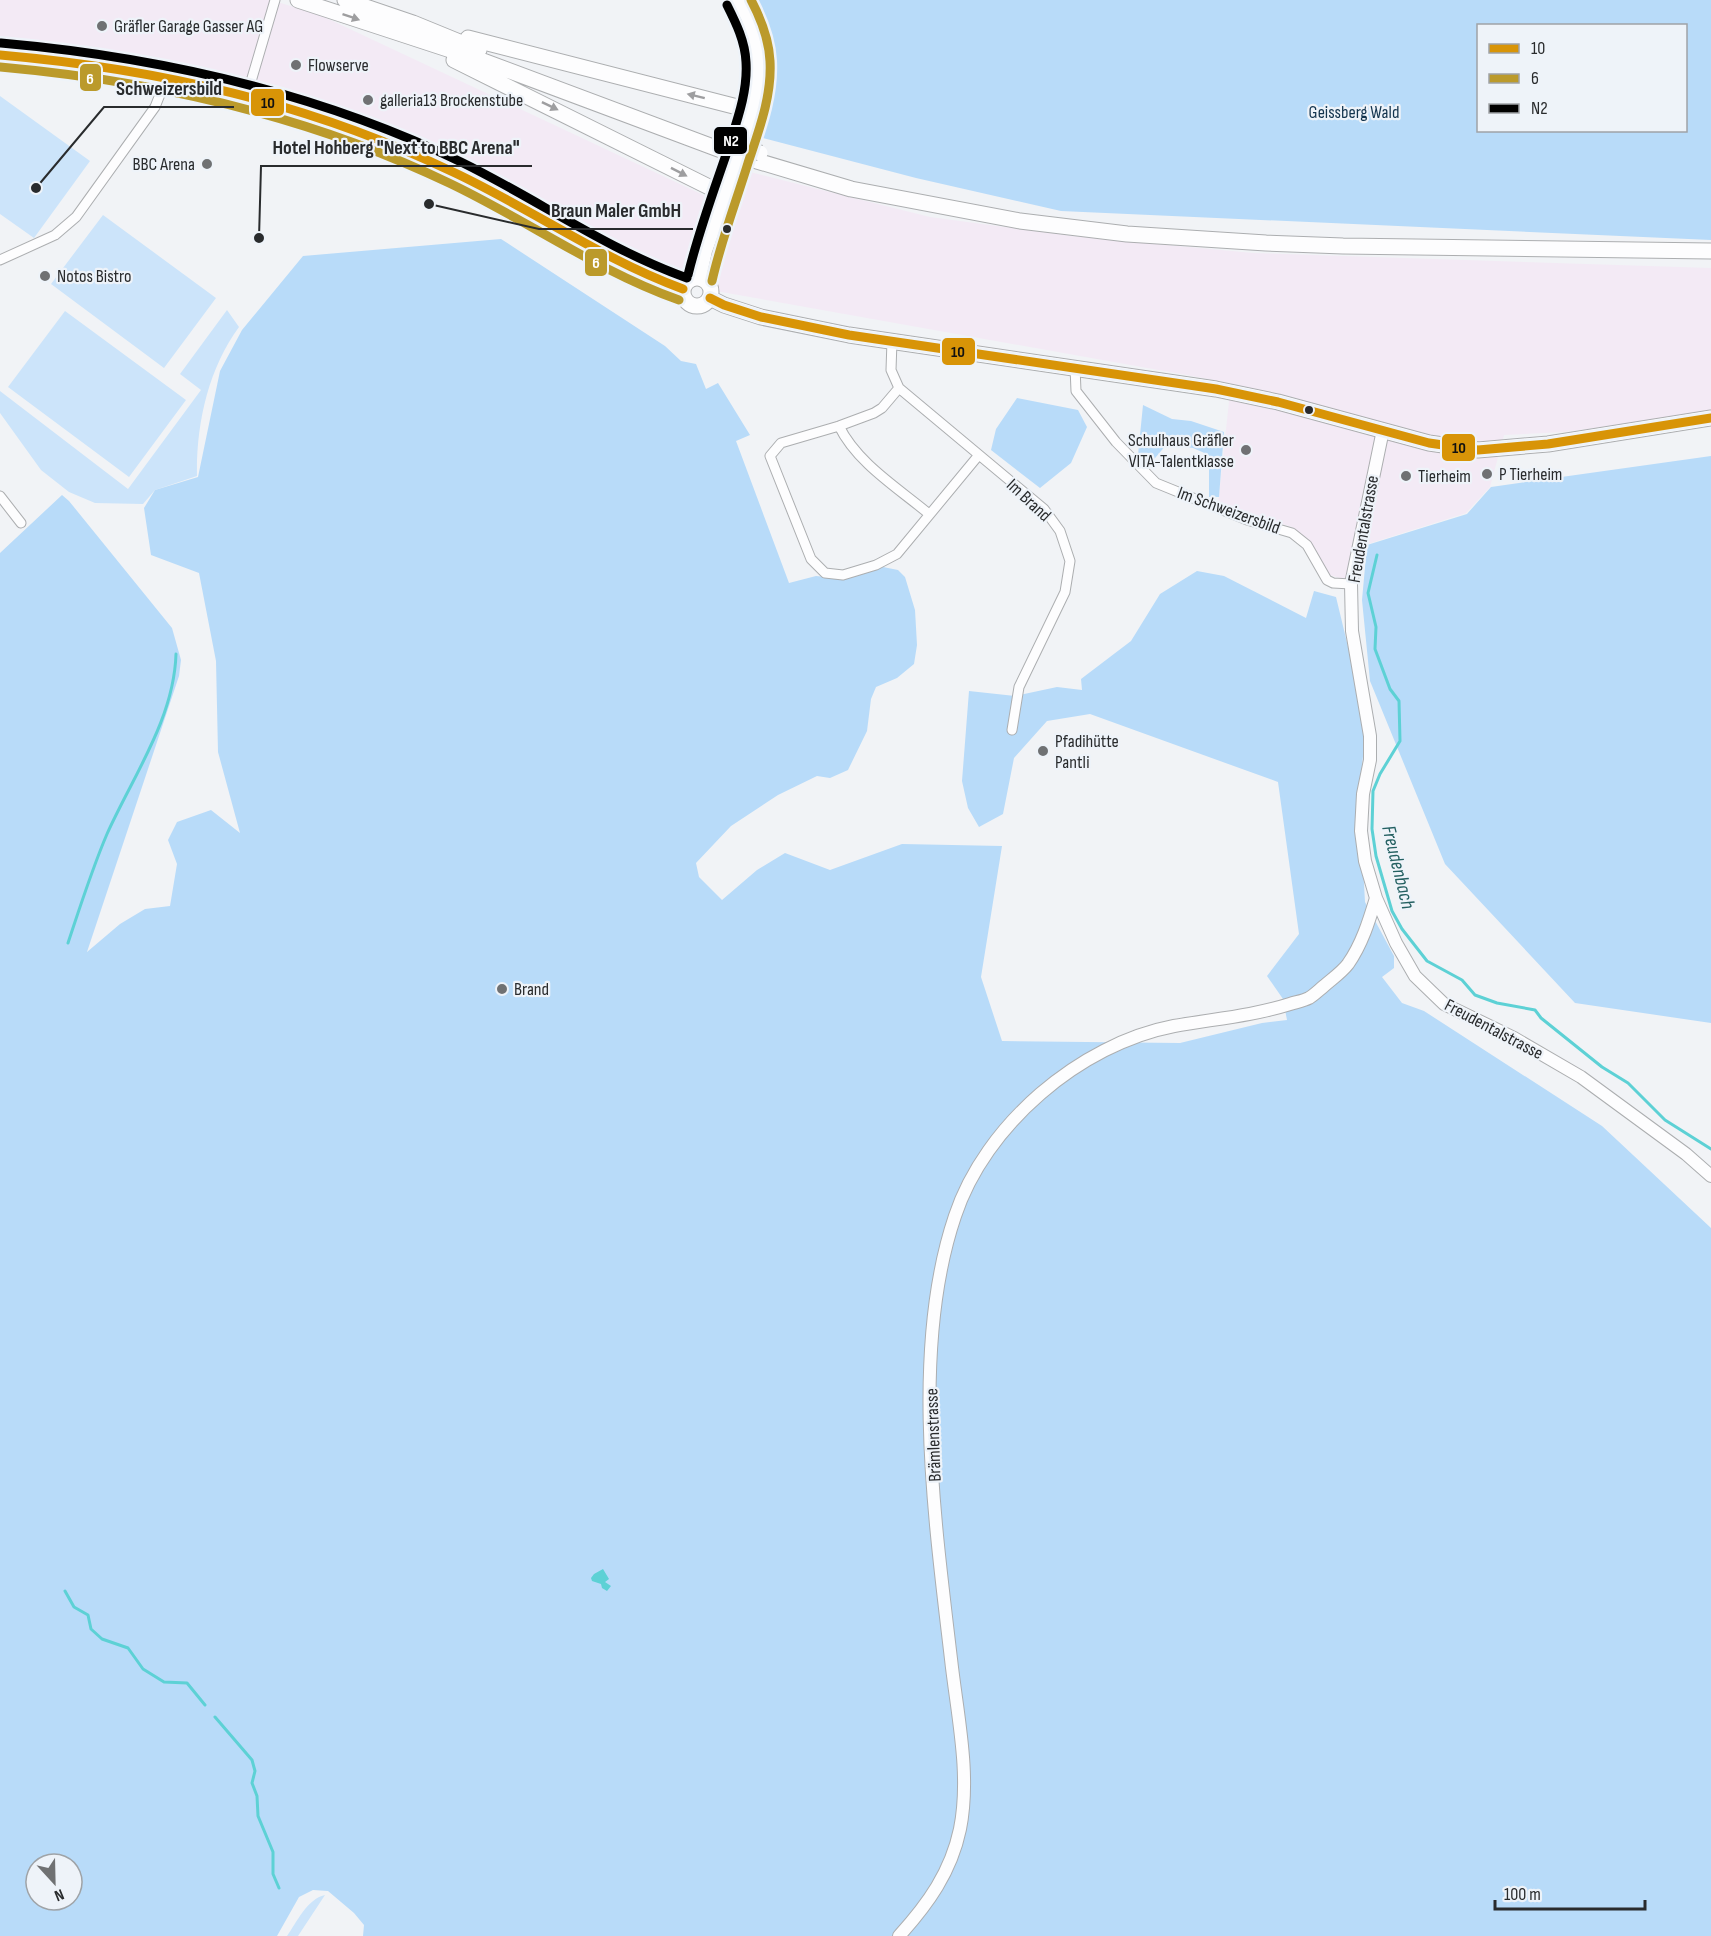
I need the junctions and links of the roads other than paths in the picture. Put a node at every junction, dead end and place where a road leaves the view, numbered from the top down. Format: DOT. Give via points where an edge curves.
graph roads {
  1 [pos="275,0"];
  2 [pos="298,0"];
  3 [pos="345,0"];
  4 [pos="738,0"];
  5 [pos="408,29"];
  6 [pos="0,55"];
  7 [pos="167,77"];
  8 [pos="247,95"];
  9 [pos="753,111"];
  10 [pos="725,195"];
  11 [pos="1711,251"];
  12 [pos="0,260"];
  13 [pos="700,278"];
  14 [pos="683,289"];
  15 [pos="710,298"];
  16 [pos="892,341"];
  17 [pos="1075,368"];
  18 [pos="899,388"];
  19 [pos="1711,418"];
  20 [pos="839,426"];
  21 [pos="1383,430"];
  22 [pos="978,456"];
  23 [pos="0,496"];
  24 [pos="929,514"];
  25 [pos="21,523"];
  26 [pos="1351,584"];
  27 [pos="1012,730"];
  28 [pos="1376,898"];
  29 [pos="1711,1176"];
  30 [pos="899,1936"];
  1 -- 8 [label="street"];
  2 -- 5 [label="main road, one-way"];
  3 -- 5 [label="main road"];
  4 -- 9 [label="street" via="749,23 758,59"];
  9 -- 5 [label="main road, one-way"];
  5 -- 10 [label="main road, one-way"];
  5 -- 11 [label="main road" via="475,58 851,189 1041,224 1189,239 1343,246"];
  6 -- 7 [label="main road" via="109,66"];
  7 -- 8 [label="main road"];
  7 -- 12 [label="street" via="155,107 76,217 55,235"];
  8 -- 14 [label="main road" via="322,118 455,172 621,263"];
  9 -- 10 [label="street"];
  10 -- 13 [label="street"];
  13 -- 14 [label="main road" via="691,279"];
  13 -- 15 [label="main road" via="710,285"];
  14 -- 15 [label="main road" via="692,305 702,305"];
  15 -- 16 [label="main road" via="761,317"];
  16 -- 17 [label="main road"];
  16 -- 18 [label="street" via="891,370"];
  17 -- 21 [label="main road" via="1237,393"];
  17 -- 26 [label="street, Im Schweizersbild" via="1077,391 1116,442 1156,483 1247,520 1292,533 1307,545 1327,580"];
  18 -- 20 [label="street" via="882,408"];
  18 -- 22 [label="street, Im Brand"];
  19 -- 21 [label="main road" via="1548,444 1478,450 1429,443"];
  20 -- 24 [label="street" via="847,442 867,463"];
  20 -- 24 [label="street" via="781,443 770,456 811,559 825,573 843,575 897,554"];
  21 -- 26 [label="street, Freudentalstrasse"];
  22 -- 24 [label="street"];
  22 -- 27 [label="street, Im Brand" via="1044,509 1060,531 1070,561 1065,592 1019,687"];
  23 -- 25 [label="street"];
  26 -- 28 [label="street, Freudentalstrasse" via="1352,631 1370,736 1361,831"];
  28 -- 29 [label="street, Freudentalstrasse" via="1415,976 1444,1004 1581,1077"];
  28 -- 30 [label="street, Brämlenstrasse" via="1365,933 1347,966 1310,998 1123,1041 1084,1061 1046,1088 1011,1123 980,1164 957,1210 948,1236 931,1347 931,1450 965,1784 960,1830 950,1861 936,1892"];
}
